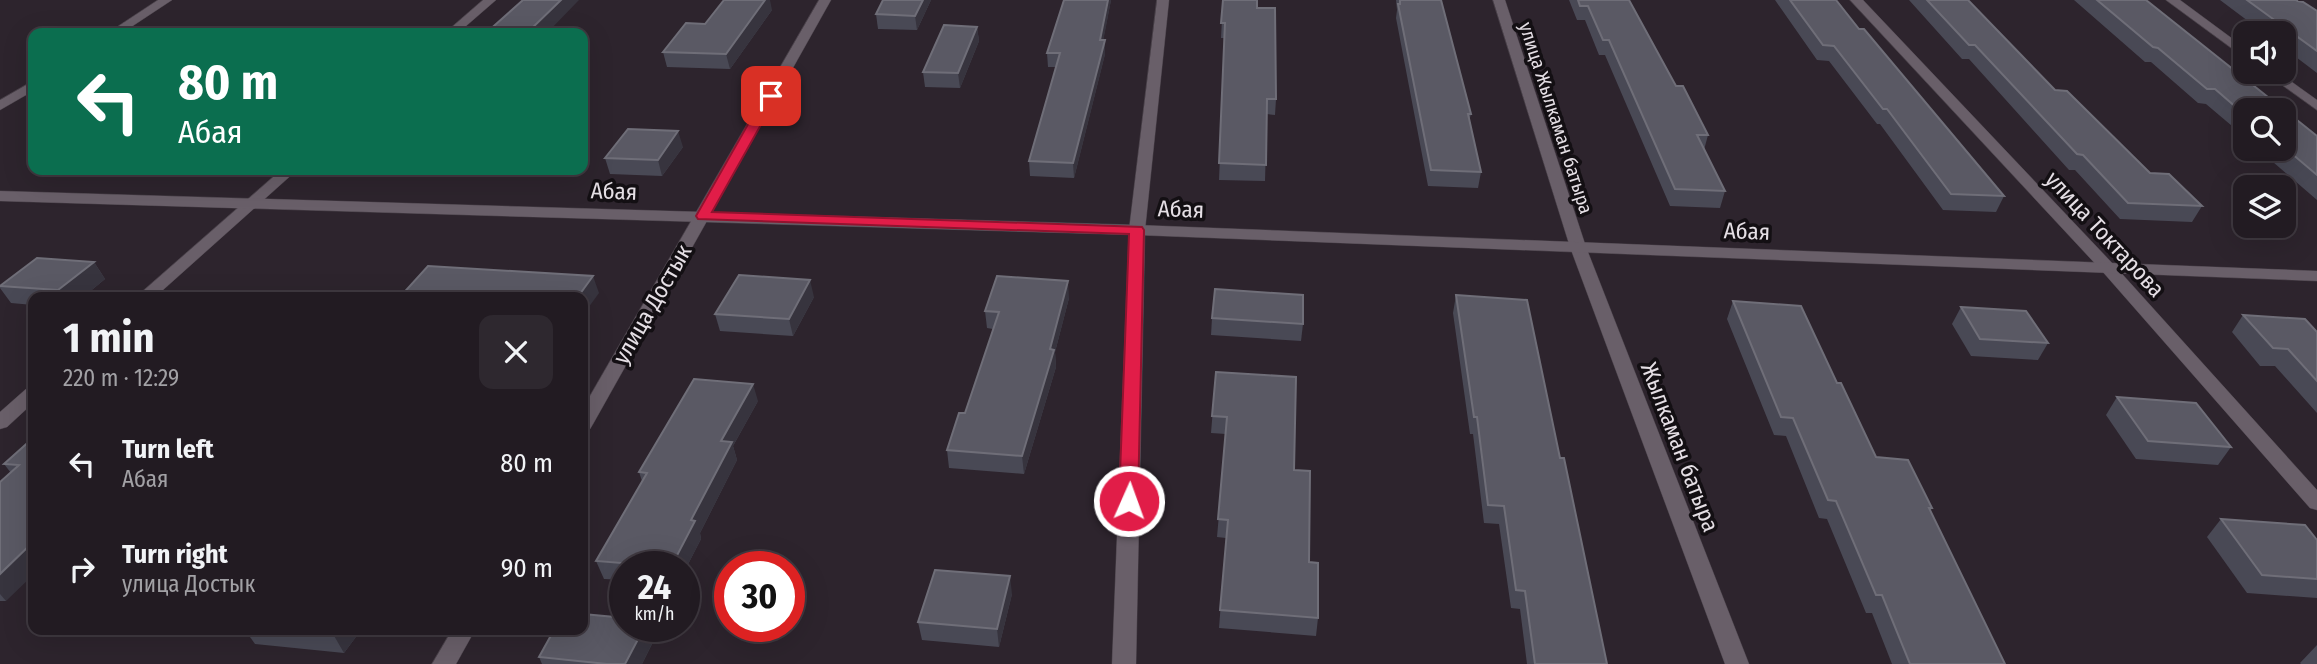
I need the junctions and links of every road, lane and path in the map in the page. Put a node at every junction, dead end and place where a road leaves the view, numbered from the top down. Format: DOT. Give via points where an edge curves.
graph roads {
  1 [pos="166,0"];
  2 [pos="490,0"];
  3 [pos="825,0"];
  4 [pos="1163,0"];
  5 [pos="1499,0"];
  6 [pos="1856,0"];
  7 [pos="2172,0"];
  8 [pos="122,28"];
  9 [pos="457,28"];
  10 [pos="2233,45"];
  11 [pos="2286,84"];
  12 [pos="28,88"];
  13 [pos="0,106"];
  14 [pos="2317,107"];
  15 [pos="284,175"];
  16 [pos="0,196"];
  17 [pos="250,204"];
  18 [pos="703,216"];
  19 [pos="1137,230"];
  20 [pos="1578,247"];
  21 [pos="2108,268"];
  22 [pos="2317,276"];
  23 [pos="150,292"];
  24 [pos="28,397"];
  25 [pos="588,415"];
  26 [pos="0,422"];
  27 [pos="2317,503"];
  28 [pos="461,635"];
  29 [pos="444,664"];
  30 [pos="1124,664"];
  31 [pos="1737,664"];
  1 -- 8 [label="street"];
  2 -- 9 [label="street"];
  3 -- 18 [label="street, улица Достык"];
  4 -- 19 [label="street"];
  5 -- 20 [label="street, улица Жылкаман батыра"];
  6 -- 21 [label="street, улица Токтарова"];
  7 -- 10 [label="street"];
  11 -- 14 [label="street"];
  12 -- 13 [label="street"];
  15 -- 17 [label="street"];
  16 -- 17 [label="street, Абая"];
  17 -- 18 [label="street, Абая"];
  17 -- 23 [label="street"];
  18 -- 19 [label="street, Абая"];
  18 -- 25 [label="street, улица Достык"];
  19 -- 20 [label="street, Абая"];
  19 -- 30 [label="street"];
  20 -- 21 [label="street, Абая"];
  20 -- 31 [label="street, Жылкаман батыра"];
  21 -- 22 [label="street, Абая"];
  21 -- 27 [label="street, улица Токтарова"];
  24 -- 26 [label="street"];
  28 -- 29 [label="street"];
}
